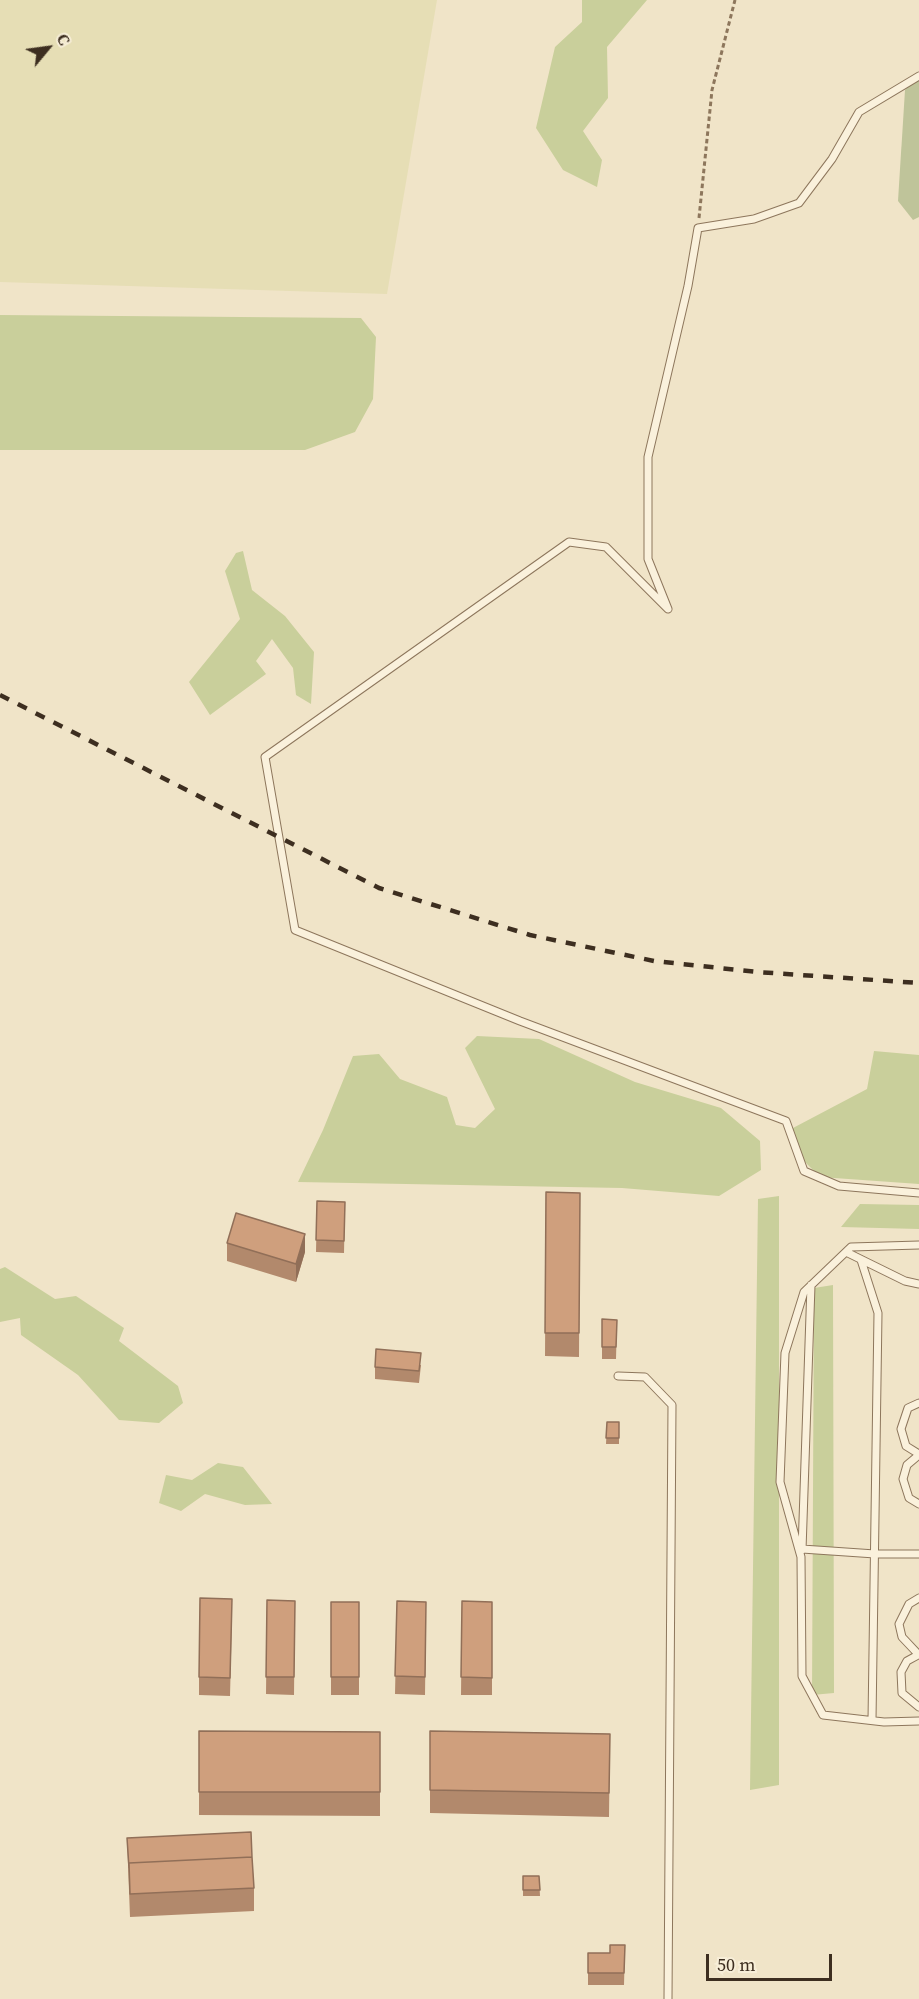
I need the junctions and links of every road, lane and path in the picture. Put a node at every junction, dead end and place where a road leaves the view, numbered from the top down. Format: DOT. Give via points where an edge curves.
graph roads {
  1 [pos="735,0"];
  2 [pos="919,76"];
  3 [pos="698,228"];
  4 [pos="919,1193"];
  5 [pos="919,1245"];
  6 [pos="846,1252"];
  7 [pos="861,1260"];
  8 [pos="919,1284"];
  9 [pos="811,1285"];
  10 [pos="618,1376"];
  11 [pos="919,1403"];
  12 [pos="919,1454"];
  13 [pos="919,1504"];
  14 [pos="801,1553"];
  15 [pos="875,1554"];
  16 [pos="919,1554"];
  17 [pos="919,1598"];
  18 [pos="919,1655"];
  19 [pos="919,1707"];
  20 [pos="873,1720"];
  21 [pos="919,1721"];
  22 [pos="668,1999"];
  1 -- 3 [label="path" via="712,90"];
  2 -- 3 [label="lane" via="859,112 832,159 799,203 754,219"];
  3 -- 4 [label="lane" via="648,457 648,559 668,609 606,547 569,542 265,757 295,930 520,1021 786,1121 804,1171 838,1186"];
  5 -- 6 [label="lane" via="851,1247"];
  6 -- 7 [label="lane"];
  6 -- 9 [label="lane"];
  7 -- 8 [label="lane"];
  7 -- 15 [label="lane" via="878,1313"];
  9 -- 14 [label="lane"];
  9 -- 14 [label="lane" via="804,1292 785,1353 780,1482"];
  10 -- 22 [label="lane" via="645,1377 672,1405"];
  11 -- 12 [label="lane" via="908,1408 901,1429 906,1446"];
  12 -- 13 [label="lane" via="907,1465 903,1479 909,1498"];
  14 -- 15 [label="lane"];
  14 -- 20 [label="lane" via="802,1676 823,1715"];
  15 -- 16 [label="lane"];
  15 -- 20 [label="lane"];
  17 -- 18 [label="lane" via="909,1604 899,1624 902,1637"];
  18 -- 19 [label="lane" via="907,1661 901,1672 902,1693"];
  20 -- 21 [label="lane"];
}
